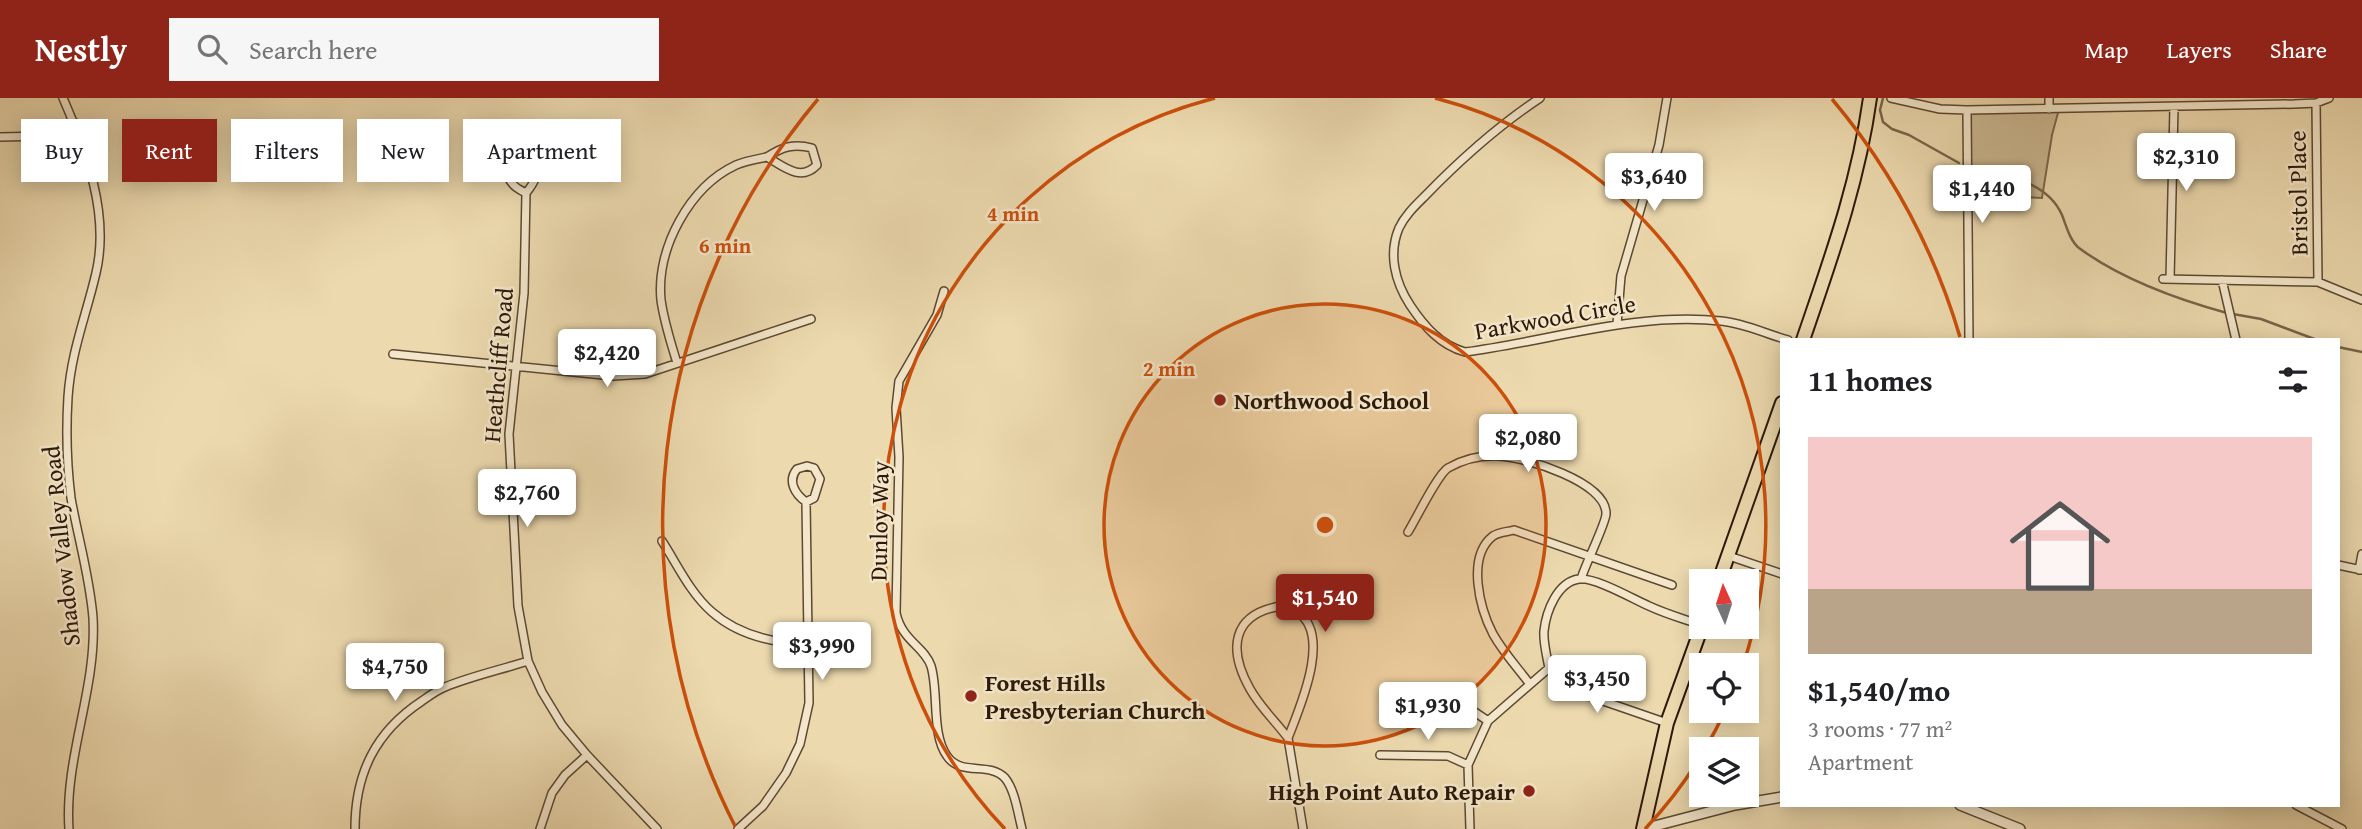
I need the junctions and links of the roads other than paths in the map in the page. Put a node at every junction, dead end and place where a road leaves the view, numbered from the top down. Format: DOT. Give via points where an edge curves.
graph roads {
  1 [pos="63,98"];
  2 [pos="1540,98"];
  3 [pos="1667,98"];
  4 [pos="1870,98"];
  5 [pos="1891,98"];
  6 [pos="2049,98"];
  7 [pos="2329,98"];
  8 [pos="2189,102"];
  9 [pos="2316,103"];
  10 [pos="2174,107"];
  11 [pos="2049,108"];
  12 [pos="1967,110"];
  13 [pos="73,119"];
  14 [pos="0,137"];
  15 [pos="21,137"];
  16 [pos="767,157"];
  17 [pos="92,182"];
  18 [pos="526,193"];
  19 [pos="2222,280"];
  20 [pos="2318,282"];
  21 [pos="944,292"];
  22 [pos="2362,300"];
  23 [pos="811,319"];
  24 [pos="1617,324"];
  25 [pos="1781,338"];
  26 [pos="1804,338"];
  27 [pos="1969,338"];
  28 [pos="2236,338"];
  29 [pos="393,354"];
  30 [pos="677,363"];
  31 [pos="516,366"];
  32 [pos="1780,409"];
  33 [pos="806,502"];
  34 [pos="1408,531"];
  35 [pos="662,541"];
  36 [pos="2362,554"];
  37 [pos="1588,556"];
  38 [pos="1729,556"];
  39 [pos="2340,565"];
  40 [pos="1724,569"];
  41 [pos="2361,570"];
  42 [pos="1780,573"];
  43 [pos="1581,579"];
  44 [pos="1672,585"];
  45 [pos="1689,621"];
  46 [pos="1697,639"];
  47 [pos="807,644"];
  48 [pos="528,661"];
  49 [pos="1549,668"];
  50 [pos="1529,683"];
  51 [pos="1396,696"];
  52 [pos="1488,721"];
  53 [pos="1667,723"];
  54 [pos="1288,738"];
  55 [pos="587,755"];
  56 [pos="1380,755"];
  57 [pos="1468,765"];
  58 [pos="1780,797"];
  59 [pos="1966,807"];
  60 [pos="2300,807"];
  61 [pos="69,829"];
  62 [pos="355,829"];
  63 [pos="540,829"];
  64 [pos="657,829"];
  65 [pos="738,829"];
  66 [pos="1022,829"];
  67 [pos="1303,829"];
  68 [pos="1470,829"];
  69 [pos="1643,829"];
  70 [pos="2020,829"];
  71 [pos="2342,829"];
  1 -- 13 [label="street, Shadow Valley Road"];
  2 -- 24 [label="street, Parkwood Circle" via="1488,135 1406,216 1395,242 1396,277 1422,323 1450,348 1465,352"];
  3 -- 24 [label="street" via="1621,276"];
  4 -- 26 [label="main road" via="1851,196"];
  5 -- 12 [label="street"];
  6 -- 11 [label="street"];
  7 -- 9 [label="street"];
  8 -- 9 [label="street"];
  8 -- 10 [label="street"];
  9 -- 20 [label="street, Bristol Place"];
  10 -- 11 [label="street"];
  10 -- 19 [label="street" via="2166,279"];
  11 -- 12 [label="street"];
  12 -- 27 [label="street"];
  14 -- 15 [label="street"];
  16 -- 16 [label="street" via="795,172 810,172 817,165 812,148 804,146 782,148"];
  16 -- 30 [label="street" via="736,165 716,178 691,203 675,230 663,262 661,298"];
  17 -- 61 [label="street, Shadow Valley Road" via="100,234 96,272 71,363 68,400 71,494 93,619 85,704 69,790"];
  18 -- 18 [label="street, Heathcliff Road" via="538,170 534,158 515,154 507,166 508,175"];
  18 -- 31 [label="street, Heathcliff Road" via="524,293"];
  19 -- 20 [label="street"];
  19 -- 28 [label="street"];
  20 -- 22 [label="street"];
  21 -- 66 [label="street, Dunloy Way" via="937,315 896,393 897,613 902,631 930,666 944,752 958,766 1002,776 1010,785"];
  23 -- 30 [label="street"];
  24 -- 25 [label="street, Parkwood Circle" via="1662,319 1724,321"];
  29 -- 31 [label="street"];
  30 -- 31 [label="street" via="645,374 613,376"];
  31 -- 48 [label="street, Heathcliff Road" via="510,461 518,606"];
  32 -- 38 [label="main road"];
  33 -- 33 [label="street" via="795,492 792,481 797,469 807,466 820,478 814,498"];
  33 -- 47 [label="street"];
  34 -- 37 [label="street" via="1444,470 1469,458 1499,456 1532,461 1584,484 1604,502 1607,516"];
  35 -- 47 [label="street" via="712,612 752,635 778,643"];
  36 -- 41 [label="street"];
  37 -- 43 [label="street"];
  37 -- 44 [label="street"];
  37 -- 50 [label="street" via="1514,530 1495,534 1481,551 1478,577 1485,614 1502,648"];
  38 -- 40 [label="main road"];
  38 -- 42 [label="street"];
  39 -- 41 [label="street"];
  43 -- 45 [label="street"];
  43 -- 49 [label="street" via="1557,594 1550,610 1544,632"];
  46 -- 53 [label="main road"];
  47 -- 65 [label="street" via="809,703 800,744 763,806"];
  48 -- 55 [label="street, Heathcliff Road" via="562,725"];
  48 -- 62 [label="street" via="442,688 389,728 368,759 359,787"];
  49 -- 50 [label="street"];
  49 -- 53 [label="street" via="1564,685 1580,693"];
  50 -- 52 [label="street"];
  51 -- 52 [label="street" via="1448,694"];
  52 -- 57 [label="street"];
  53 -- 69 [label="main road"];
  54 -- 54 [label="street" via="1308,684 1313,651 1310,630 1298,612 1281,606 1249,617 1240,631 1238,654 1251,689"];
  54 -- 67 [label="street"];
  55 -- 63 [label="street" via="552,793"];
  55 -- 64 [label="street, Heathcliff Road"];
  56 -- 57 [label="street" via="1448,756"];
  57 -- 68 [label="street"];
  58 -- 69 [label="street"];
  59 -- 70 [label="street"];
  60 -- 71 [label="street"];
}
